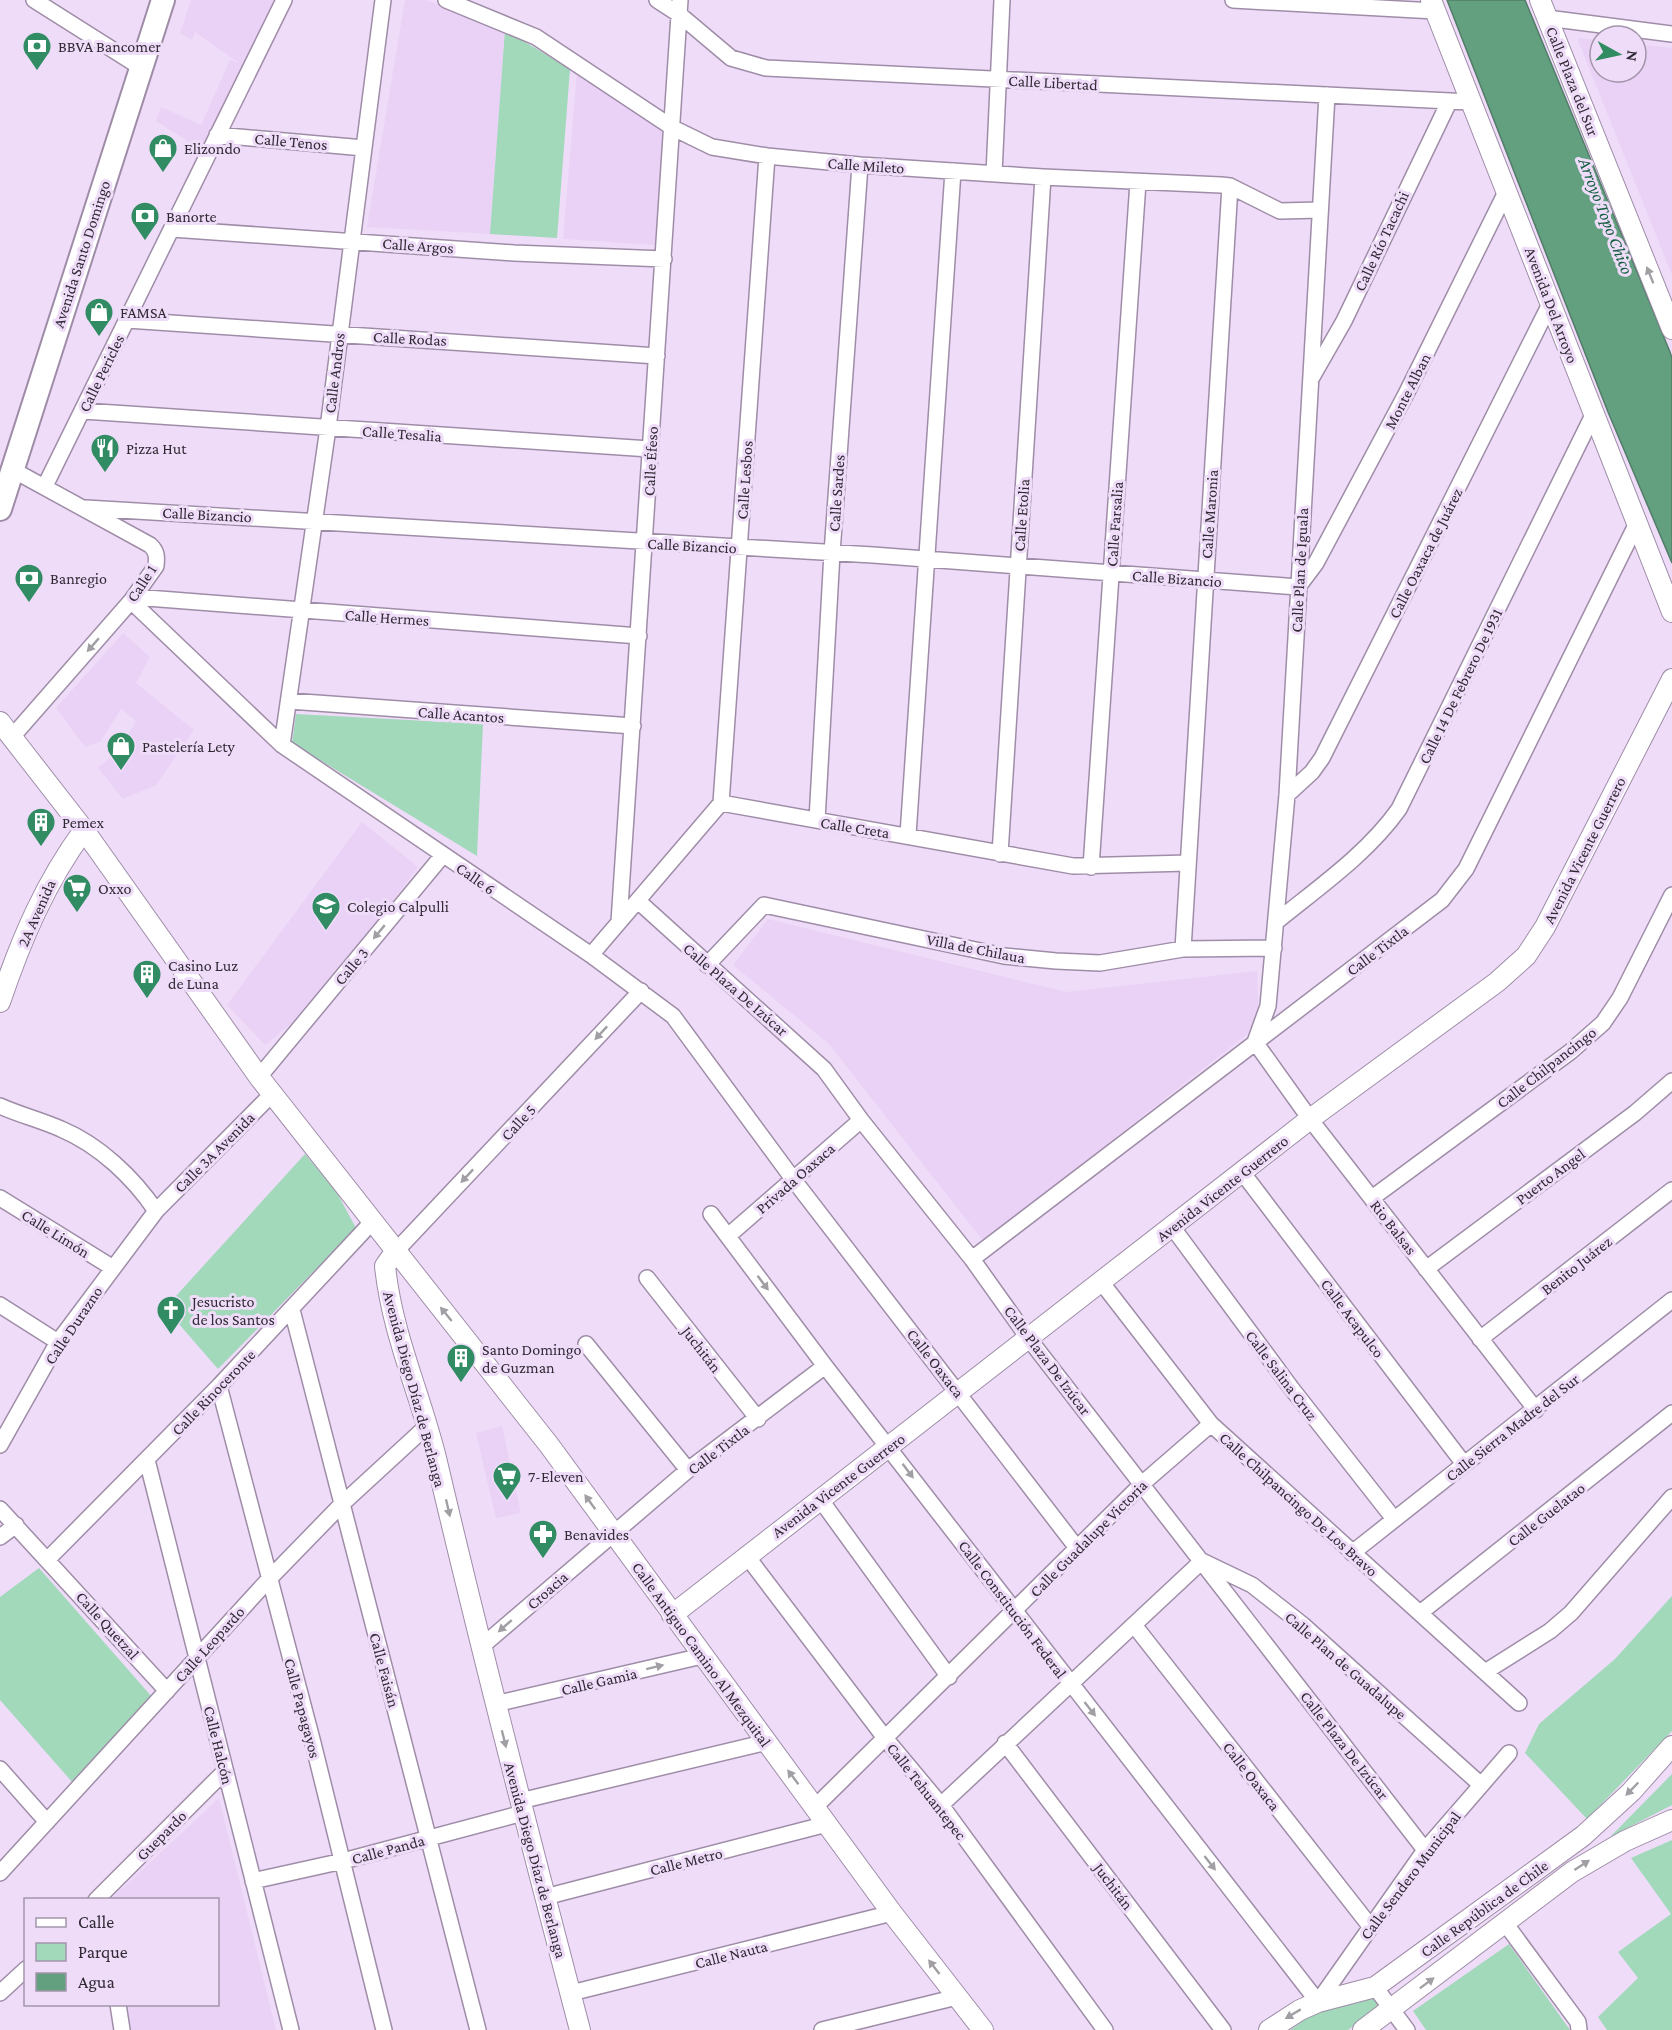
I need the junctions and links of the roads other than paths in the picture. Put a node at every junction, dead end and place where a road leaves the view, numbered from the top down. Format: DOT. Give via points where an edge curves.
graph roads {
  1 [pos="34,0"];
  2 [pos="163,0"];
  3 [pos="284,0"];
  4 [pos="383,0"];
  5 [pos="446,0"];
  6 [pos="657,0"];
  7 [pos="1002,0"];
  8 [pos="1233,0"];
  9 [pos="1433,5"];
  10 [pos="55,6"];
  11 [pos="680,7"];
  12 [pos="1544,9"];
  13 [pos="1672,34"];
  14 [pos="140,67"];
  15 [pos="999,80"];
  16 [pos="1327,95"];
  17 [pos="1449,102"];
  18 [pos="1471,102"];
  19 [pos="673,128"];
  20 [pos="217,135"];
  21 [pos="364,148"];
  22 [pos="767,156"];
  23 [pos="860,165"];
  24 [pos="953,171"];
  25 [pos="994,174"];
  26 [pos="1043,177"];
  27 [pos="1138,182"];
  28 [pos="1230,186"];
  29 [pos="1507,190"];
  30 [pos="1320,210"];
  31 [pos="172,229"];
  32 [pos="351,240"];
  33 [pos="664,259"];
  34 [pos="1551,302"];
  35 [pos="127,320"];
  36 [pos="1672,329"];
  37 [pos="339,335"];
  38 [pos="657,356"];
  39 [pos="1310,379"];
  40 [pos="83,411"];
  41 [pos="1594,412"];
  42 [pos="328,428"];
  43 [pos="650,449"];
  44 [pos="14,470"];
  45 [pos="45,486"];
  46 [pos="86,508"];
  47 [pos="0,509"];
  48 [pos="315,520"];
  49 [pos="1638,521"];
  50 [pos="645,542"];
  51 [pos="740,547"];
  52 [pos="832,553"];
  53 [pos="926,559"];
  54 [pos="1018,565"];
  55 [pos="1111,572"];
  56 [pos="1204,580"];
  57 [pos="1298,587"];
  58 [pos="132,599"];
  59 [pos="302,611"];
  60 [pos="1672,612"];
  61 [pos="639,636"];
  62 [pos="1672,679"];
  63 [pos="289,701"];
  64 [pos="633,726"];
  65 [pos="6,729"];
  66 [pos="282,745"];
  67 [pos="1287,795"];
  68 [pos="722,803"];
  69 [pos="817,820"];
  70 [pos="84,830"];
  71 [pos="908,835"];
  72 [pos="999,854"];
  73 [pos="443,855"];
  74 [pos="1188,863"];
  75 [pos="1091,867"];
  76 [pos="1672,895"];
  77 [pos="638,901"];
  78 [pos="620,922"];
  79 [pos="1276,922"];
  80 [pos="1274,948"];
  81 [pos="1183,950"];
  82 [pos="591,956"];
  83 [pos="6,963"];
  84 [pos="707,965"];
  85 [pos="641,991"];
  86 [pos="0,1002"];
  87 [pos="1255,1042"];
  88 [pos="259,1077"];
  89 [pos="1672,1081"];
  90 [pos="272,1094"];
  91 [pos="0,1106"];
  92 [pos="1310,1119"];
  93 [pos="861,1120"];
  94 [pos="1242,1172"];
  95 [pos="793,1179"];
  96 [pos="1672,1190"];
  97 [pos="0,1198"];
  98 [pos="1372,1198"];
  99 [pos="156,1211"];
  100 [pos="711,1214"];
  101 [pos="373,1221"];
  102 [pos="1173,1228"];
  103 [pos="728,1236"];
  104 [pos="395,1252"];
  105 [pos="972,1259"];
  106 [pos="113,1268"];
  107 [pos="1425,1269"];
  108 [pos="647,1278"];
  109 [pos="1102,1283"];
  110 [pos="1672,1300"];
  111 [pos="0,1305"];
  112 [pos="292,1310"];
  113 [pos="1029,1339"];
  114 [pos="1480,1339"];
  115 [pos="58,1342"];
  116 [pos="586,1344"];
  117 [pos="825,1366"];
  118 [pos="219,1386"];
  119 [pos="959,1393"];
  120 [pos="1536,1410"];
  121 [pos="1672,1413"];
  122 [pos="758,1419"];
  123 [pos="1211,1424"];
  124 [pos="428,1425"];
  125 [pos="0,1445"];
  126 [pos="889,1446"];
  127 [pos="147,1460"];
  128 [pos="1464,1464"];
  129 [pos="688,1470"];
  130 [pos="1143,1483"];
  131 [pos="1672,1497"];
  132 [pos="820,1499"];
  133 [pos="341,1505"];
  134 [pos="0,1509"];
  135 [pos="1394,1519"];
  136 [pos="16,1526"];
  137 [pos="613,1533"];
  138 [pos="0,1537"];
  139 [pos="1077,1548"];
  140 [pos="1352,1553"];
  141 [pos="746,1555"];
  142 [pos="48,1559"];
  143 [pos="1202,1561"];
  144 [pos="270,1578"];
  145 [pos="1015,1611"];
  146 [pos="1420,1613"];
  147 [pos="672,1614"];
  148 [pos="1134,1625"];
  149 [pos="481,1647"];
  150 [pos="702,1656"];
  151 [pos="197,1657"];
  152 [pos="1485,1672"];
  153 [pos="949,1677"];
  154 [pos="1069,1683"];
  155 [pos="167,1691"];
  156 [pos="1520,1703"];
  157 [pos="495,1704"];
  158 [pos="885,1738"];
  159 [pos="766,1742"];
  160 [pos="1005,1743"];
  161 [pos="1672,1746"];
  162 [pos="1509,1753"];
  163 [pos="0,1769"];
  164 [pos="225,1771"];
  165 [pos="1480,1784"];
  166 [pos="941,1805"];
  167 [pos="815,1806"];
  168 [pos="521,1807"];
  169 [pos="1672,1820"];
  170 [pos="47,1822"];
  171 [pos="827,1824"];
  172 [pos="430,1838"];
  173 [pos="1425,1850"];
  174 [pos="343,1861"];
  175 [pos="0,1873"];
  176 [pos="253,1881"];
  177 [pos="545,1897"];
  178 [pos="99,1898"];
  179 [pos="892,1913"];
  180 [pos="1505,1923"];
  181 [pos="1370,1926"];
  182 [pos="24,1971"];
  183 [pos="1375,1987"];
  184 [pos="0,1993"];
  185 [pos="571,1993"];
  186 [pos="957,1997"];
  187 [pos="1318,2001"];
  188 [pos="118,2006"];
  189 [pos="1392,2010"];
  190 [pos="1579,2029"];
  191 [pos="122,2030"];
  192 [pos="291,2030"];
  193 [pos="384,2030"];
  194 [pos="477,2030"];
  195 [pos="580,2030"];
  196 [pos="822,2030"];
  197 [pos="983,2030"];
  198 [pos="1105,2030"];
  199 [pos="1223,2030"];
  200 [pos="1269,2030"];
  201 [pos="1363,2030"];
  202 [pos="1407,2030"];
  1 -- 10 [label="street"];
  2 -- 14 [label="main road, Avenida Santo Domingo"];
  3 -- 20 [label="street, Calle Pericles"];
  4 -- 21 [label="street, Calle Andros"];
  5 -- 19 [label="street, Calle Mileto" via="544,41"];
  6 -- 11 [label="street, Calle Libertad"];
  7 -- 15 [label="street"];
  8 -- 9 [label="street"];
  9 -- 18 [label="street, Avenida Del Arroyo"];
  10 -- 14 [label="street"];
  11 -- 15 [label="street, Calle Libertad" via="731,58 746,64"];
  11 -- 19 [label="street, Calle Éfeso"];
  12 -- 13 [label="street"];
  36 -- 12 [label="street, Calle Plaza del Sur, one-way"];
  14 -- 44 [label="main road, Avenida Santo Domingo"];
  15 -- 16 [label="street, Calle Libertad"];
  15 -- 25 [label="street"];
  16 -- 17 [label="street, Calle Libertad"];
  16 -- 30 [label="street, Calle Plan de Iguala"];
  17 -- 18 [label="street, Calle Libertad"];
  17 -- 39 [label="street, Calle Río Tacachi" via="1344,321"];
  18 -- 29 [label="street, Avenida Del Arroyo"];
  19 -- 22 [label="street, Calle Mileto" via="712,147"];
  19 -- 33 [label="street, Calle Éfeso"];
  20 -- 21 [label="street, Calle Tenos"];
  20 -- 31 [label="street, Calle Pericles"];
  21 -- 32 [label="street, Calle Andros"];
  22 -- 23 [label="street, Calle Mileto"];
  22 -- 51 [label="street, Calle Lesbos"];
  23 -- 24 [label="street, Calle Mileto"];
  23 -- 52 [label="street, Calle Sardes"];
  24 -- 25 [label="street, Calle Mileto"];
  24 -- 53 [label="street"];
  25 -- 26 [label="street, Calle Mileto"];
  26 -- 27 [label="street, Calle Mileto"];
  26 -- 54 [label="street, Calle Etolia"];
  27 -- 28 [label="street, Calle Mileto"];
  27 -- 55 [label="street, Calle Farsalia"];
  28 -- 30 [label="street, Calle Mileto" via="1280,211"];
  28 -- 56 [label="street, Calle Maronia"];
  29 -- 34 [label="street, Avenida Del Arroyo"];
  29 -- 57 [label="street, Monte Alban" via="1406,394 1316,563"];
  30 -- 39 [label="street, Calle Plan de Iguala"];
  31 -- 32 [label="street, Calle Argos"];
  31 -- 35 [label="street, Calle Pericles"];
  32 -- 33 [label="street, Calle Argos" via="514,253"];
  32 -- 37 [label="street, Calle Andros"];
  33 -- 38 [label="street, Calle Éfeso"];
  34 -- 41 [label="street, Avenida Del Arroyo"];
  34 -- 67 [label="street, Calle Oaxaca de Juárez" via="1327,749 1311,772"];
  35 -- 37 [label="street, Calle Rodas"];
  35 -- 40 [label="street, Calle Pericles"];
  37 -- 38 [label="street, Calle Rodas"];
  37 -- 42 [label="street, Calle Andros"];
  38 -- 43 [label="street, Calle Éfeso"];
  39 -- 57 [label="street, Calle Plan de Iguala"];
  40 -- 42 [label="street, Calle Tesalia"];
  40 -- 45 [label="street, Calle Pericles"];
  41 -- 49 [label="street, Avenida Del Arroyo"];
  41 -- 79 [label="street, Calle 14 De Febrero De 1931" via="1399,809 1384,831"];
  42 -- 43 [label="street, Calle Tesalia"];
  42 -- 48 [label="street, Calle Andros"];
  43 -- 50 [label="street, Calle Éfeso"];
  44 -- 45 [label="street, Calle 1"];
  44 -- 47 [label="main road, Avenida Santo Domingo"];
  45 -- 46 [label="street, Calle 1"];
  46 -- 48 [label="street, Calle Bizancio"];
  46 -- 58 [label="street, Calle 1" via="154,549 156,566"];
  48 -- 50 [label="street, Calle Bizancio"];
  48 -- 59 [label="street, Calle Andros"];
  49 -- 60 [label="street, Avenida Del Arroyo"];
  49 -- 87 [label="street, Calle Tixtla" via="1466,869 1442,900"];
  50 -- 51 [label="street, Calle Bizancio"];
  50 -- 61 [label="street, Calle Éfeso"];
  51 -- 52 [label="street, Calle Bizancio"];
  51 -- 68 [label="street, Calle Lesbos"];
  52 -- 53 [label="street, Calle Bizancio"];
  52 -- 69 [label="street, Calle Sardes"];
  53 -- 54 [label="street, Calle Bizancio"];
  53 -- 71 [label="street"];
  54 -- 55 [label="street, Calle Bizancio"];
  54 -- 72 [label="street, Calle Etolia"];
  55 -- 56 [label="street, Calle Bizancio"];
  55 -- 75 [label="street, Calle Farsalia"];
  56 -- 57 [label="street, Calle Bizancio"];
  56 -- 74 [label="street, Calle Maronia"];
  57 -- 67 [label="street, Calle Plan de Iguala"];
  58 -- 59 [label="street, Calle Hermes"];
  58 -- 65 [label="street, Calle 1, one-way"];
  58 -- 66 [label="street, Calle 6"];
  59 -- 61 [label="street, Calle Hermes"];
  59 -- 63 [label="street, Calle Andros"];
  61 -- 64 [label="street, Calle Éfeso"];
  62 -- 92 [label="street, Avenida Vicente Guerrero" via="1545,927 1526,956 1497,982"];
  63 -- 64 [label="street, Calle Acantos"];
  63 -- 66 [label="street, Calle Andros"];
  64 -- 78 [label="street, Calle Éfeso"];
  65 -- 70 [label="street"];
  66 -- 73 [label="street, Calle 6"];
  67 -- 79 [label="street, Calle Plan de Iguala"];
  68 -- 69 [label="street, Calle Creta"];
  68 -- 77 [label="street"];
  69 -- 71 [label="street, Calle Creta"];
  70 -- 83 [label="street, 2A Avenida" via="52,877"];
  70 -- 88 [label="street"];
  71 -- 72 [label="street, Calle Creta"];
  72 -- 75 [label="street, Calle Creta"];
  73 -- 82 [label="street, Calle 6"];
  73 -- 88 [label="street, Calle 3, one-way"];
  74 -- 75 [label="street, Calle Creta"];
  74 -- 81 [label="street, Calle Maronia"];
  76 -- 98 [label="street, Calle Chilpancingo" via="1620,998 1603,1023 1570,1052"];
  77 -- 78 [label="street"];
  77 -- 84 [label="street, Calle Plaza De Izúcar"];
  78 -- 82 [label="street"];
  79 -- 80 [label="street, Calle Plan de Iguala"];
  80 -- 81 [label="street, Villa de Chilaua"];
  80 -- 87 [label="street, Calle Plan de Iguala" via="1268,1006"];
  81 -- 84 [label="street, Villa de Chilaua" via="1100,963 1025,958 768,905 760,907"];
  82 -- 85 [label="street, Calle 6"];
  83 -- 86 [label="street, 2A Avenida"];
  84 -- 93 [label="street, Calle Plaza De Izúcar" via="824,1069"];
  85 -- 95 [label="street, Calle 6" via="672,1016"];
  85 -- 104 [label="street, Calle 5, one-way"];
  87 -- 92 [label="street, Rio Balsas"];
  87 -- 105 [label="street, Calle Tixtla"];
  88 -- 90 [label="street"];
  89 -- 107 [label="street, Puerto Angel" via="1635,1113"];
  90 -- 99 [label="street, Calle 3A Avenida"];
  90 -- 101 [label="street"];
  91 -- 99 [label="street" via="65,1130 92,1147 141,1189"];
  92 -- 94 [label="street, Avenida Vicente Guerrero"];
  92 -- 98 [label="street, Rio Balsas"];
  93 -- 95 [label="street, Privada Oaxaca"];
  93 -- 105 [label="street, Calle Plaza De Izúcar"];
  94 -- 102 [label="street, Avenida Vicente Guerrero"];
  94 -- 128 [label="street, Calle Acapulco"];
  95 -- 103 [label="street, Privada Oaxaca"];
  95 -- 119 [label="street, Calle Oaxaca"];
  96 -- 114 [label="street, Benito Juárez"];
  97 -- 106 [label="street, Calle Limón"];
  98 -- 107 [label="street, Rio Balsas"];
  99 -- 106 [label="street, Calle Durazno"];
  100 -- 103 [label="street, Calle Constitución Federal"];
  101 -- 104 [label="street"];
  101 -- 112 [label="street, Calle Rinoceronte"];
  102 -- 109 [label="street, Avenida Vicente Guerrero"];
  102 -- 135 [label="street, Calle Salina Cruz"];
  103 -- 117 [label="street, Calle Constitución Federal, one-way"];
  104 -- 124 [label="street, Avenida Diego Díaz de Berlanga" via="385,1266 389,1305"];
  137 -- 104 [label="street, Calle Antiguo Camino Al Mezquital, one-way" via="505,1388"];
  105 -- 113 [label="street, Calle Plaza De Izúcar"];
  106 -- 115 [label="street, Calle Durazno"];
  107 -- 114 [label="street, Rio Balsas"];
  108 -- 122 [label="street, Juchitán"];
  109 -- 113 [label="street, Avenida Vicente Guerrero"];
  109 -- 123 [label="street, Calle Chilpancingo De Los Bravo"];
  110 -- 120 [label="street, Calle Sierra Madre del Sur"];
  111 -- 115 [label="street"];
  112 -- 118 [label="street, Calle Rinoceronte"];
  112 -- 133 [label="street, Calle Faisán"];
  113 -- 119 [label="street, Avenida Vicente Guerrero"];
  113 -- 130 [label="street, Calle Plaza De Izúcar"];
  114 -- 120 [label="street, Rio Balsas"];
  115 -- 125 [label="street, Calle Durazno"];
  116 -- 129 [label="street"];
  117 -- 122 [label="street, Calle Tixtla"];
  117 -- 126 [label="street, Calle Constitución Federal"];
  118 -- 127 [label="street, Calle Rinoceronte"];
  118 -- 144 [label="street, Calle Papagayos"];
  119 -- 126 [label="street, Avenida Vicente Guerrero"];
  119 -- 139 [label="street, Calle Oaxaca"];
  120 -- 128 [label="street, Calle Sierra Madre del Sur"];
  121 -- 146 [label="street, Calle Guelatao"];
  122 -- 129 [label="street, Calle Tixtla"];
  123 -- 130 [label="street, Calle Guadalupe Victoria"];
  123 -- 140 [label="street, Calle Chilpancingo De Los Bravo"];
  124 -- 133 [label="street, Calle Leopardo"];
  124 -- 149 [label="street, Avenida Diego Díaz de Berlanga, one-way"];
  126 -- 132 [label="street, Avenida Vicente Guerrero"];
  126 -- 145 [label="street, Calle Constitución Federal, one-way"];
  127 -- 142 [label="street, Calle Rinoceronte"];
  127 -- 151 [label="street, Calle Halcón"];
  128 -- 135 [label="street, Calle Sierra Madre del Sur"];
  129 -- 137 [label="street, Calle Tixtla"];
  130 -- 139 [label="street, Calle Guadalupe Victoria"];
  130 -- 143 [label="street, Calle Plaza De Izúcar"];
  131 -- 152 [label="street" via="1571,1613"];
  132 -- 141 [label="street, Avenida Vicente Guerrero"];
  132 -- 153 [label="street"];
  133 -- 144 [label="street, Calle Leopardo"];
  133 -- 172 [label="street, Calle Faisán"];
  134 -- 136 [label="street, Calle Quetzal"];
  135 -- 140 [label="street, Calle Sierra Madre del Sur"];
  136 -- 138 [label="street"];
  136 -- 142 [label="street, Calle Quetzal"];
  137 -- 147 [label="street, Calle Antiguo Camino Al Mezquital"];
  137 -- 149 [label="street, Croacia, one-way"];
  139 -- 145 [label="street, Calle Guadalupe Victoria"];
  140 -- 146 [label="street, Calle Chilpancingo De Los Bravo"];
  141 -- 147 [label="street, Avenida Vicente Guerrero"];
  141 -- 158 [label="street, Calle Tehuantepec"];
  142 -- 155 [label="street, Calle Quetzal"];
  143 -- 148 [label="street"];
  143 -- 165 [label="street, Calle Plan de Guadalupe" via="1252,1585 1303,1625"];
  143 -- 173 [label="street, Calle Plaza De Izúcar"];
  144 -- 151 [label="street, Calle Leopardo"];
  144 -- 174 [label="street, Calle Papagayos"];
  145 -- 153 [label="street, Calle Guadalupe Victoria"];
  145 -- 154 [label="street, Calle Constitución Federal"];
  146 -- 152 [label="street, Calle Chilpancingo De Los Bravo"];
  147 -- 150 [label="street, Calle Antiguo Camino Al Mezquital"];
  148 -- 154 [label="street"];
  148 -- 181 [label="street, Calle Oaxaca"];
  149 -- 157 [label="street, Avenida Diego Díaz de Berlanga"];
  157 -- 150 [label="street, Calle Gamia, one-way"];
  150 -- 159 [label="street, Calle Antiguo Camino Al Mezquital"];
  151 -- 155 [label="street, Calle Leopardo"];
  151 -- 164 [label="street, Calle Halcón"];
  152 -- 156 [label="street, Calle Chilpancingo De Los Bravo"];
  153 -- 158 [label="street, Calle Guadalupe Victoria"];
  154 -- 160 [label="street"];
  154 -- 187 [label="street, Calle Constitución Federal, one-way"];
  155 -- 170 [label="street, Calle Leopardo"];
  157 -- 168 [label="street, Avenida Diego Díaz de Berlanga, one-way"];
  158 -- 166 [label="street, Calle Tehuantepec"];
  158 -- 167 [label="street, Calle Guadalupe Victoria"];
  167 -- 159 [label="street, Calle Antiguo Camino Al Mezquital, one-way"];
  159 -- 168 [label="street, Calle Panda"];
  160 -- 166 [label="street"];
  160 -- 199 [label="street, Juchitán"];
  161 -- 183 [label="street, Calle República de Chile, one-way" via="1583,1836"];
  162 -- 165 [label="street, Calle Sendero Municipal"];
  163 -- 170 [label="street"];
  164 -- 176 [label="street, Calle Halcón"];
  164 -- 178 [label="street, Guepardo"];
  165 -- 173 [label="street, Calle Sendero Municipal"];
  166 -- 198 [label="street, Calle Tehuantepec"];
  167 -- 171 [label="street, Calle Antiguo Camino Al Mezquital"];
  168 -- 172 [label="street, Calle Panda"];
  168 -- 177 [label="street, Avenida Diego Díaz de Berlanga"];
  180 -- 169 [label="street, Calle República de Chile, one-way" via="1592,1858"];
  170 -- 175 [label="street, Calle Leopardo"];
  171 -- 177 [label="street, Calle Metro"];
  171 -- 179 [label="street, Calle Antiguo Camino Al Mezquital"];
  172 -- 174 [label="street, Calle Panda"];
  172 -- 194 [label="street, Calle Faisán"];
  173 -- 181 [label="street, Calle Sendero Municipal"];
  174 -- 176 [label="street, Calle Panda"];
  174 -- 193 [label="street, Calle Papagayos"];
  176 -- 192 [label="street, Calle Halcón"];
  177 -- 185 [label="street, Avenida Diego Díaz de Berlanga"];
  179 -- 185 [label="street, Calle Nauta"];
  186 -- 179 [label="street, Calle Antiguo Camino Al Mezquital, one-way"];
  189 -- 180 [label="street, Calle República de Chile, one-way"];
  180 -- 190 [label="street" via="1578,2022"];
  181 -- 187 [label="street, Calle Sendero Municipal"];
  182 -- 184 [label="street"];
  183 -- 187 [label="street, Calle República de Chile"];
  183 -- 189 [label="street"];
  185 -- 195 [label="street, Avenida Diego Díaz de Berlanga"];
  186 -- 196 [label="street"];
  186 -- 197 [label="street, Calle Antiguo Camino Al Mezquital"];
  187 -- 200 [label="street, Calle República de Chile, one-way"];
  188 -- 191 [label="street"];
  189 -- 201 [label="street, Calle República de Chile"];
  189 -- 202 [label="street"];
}
